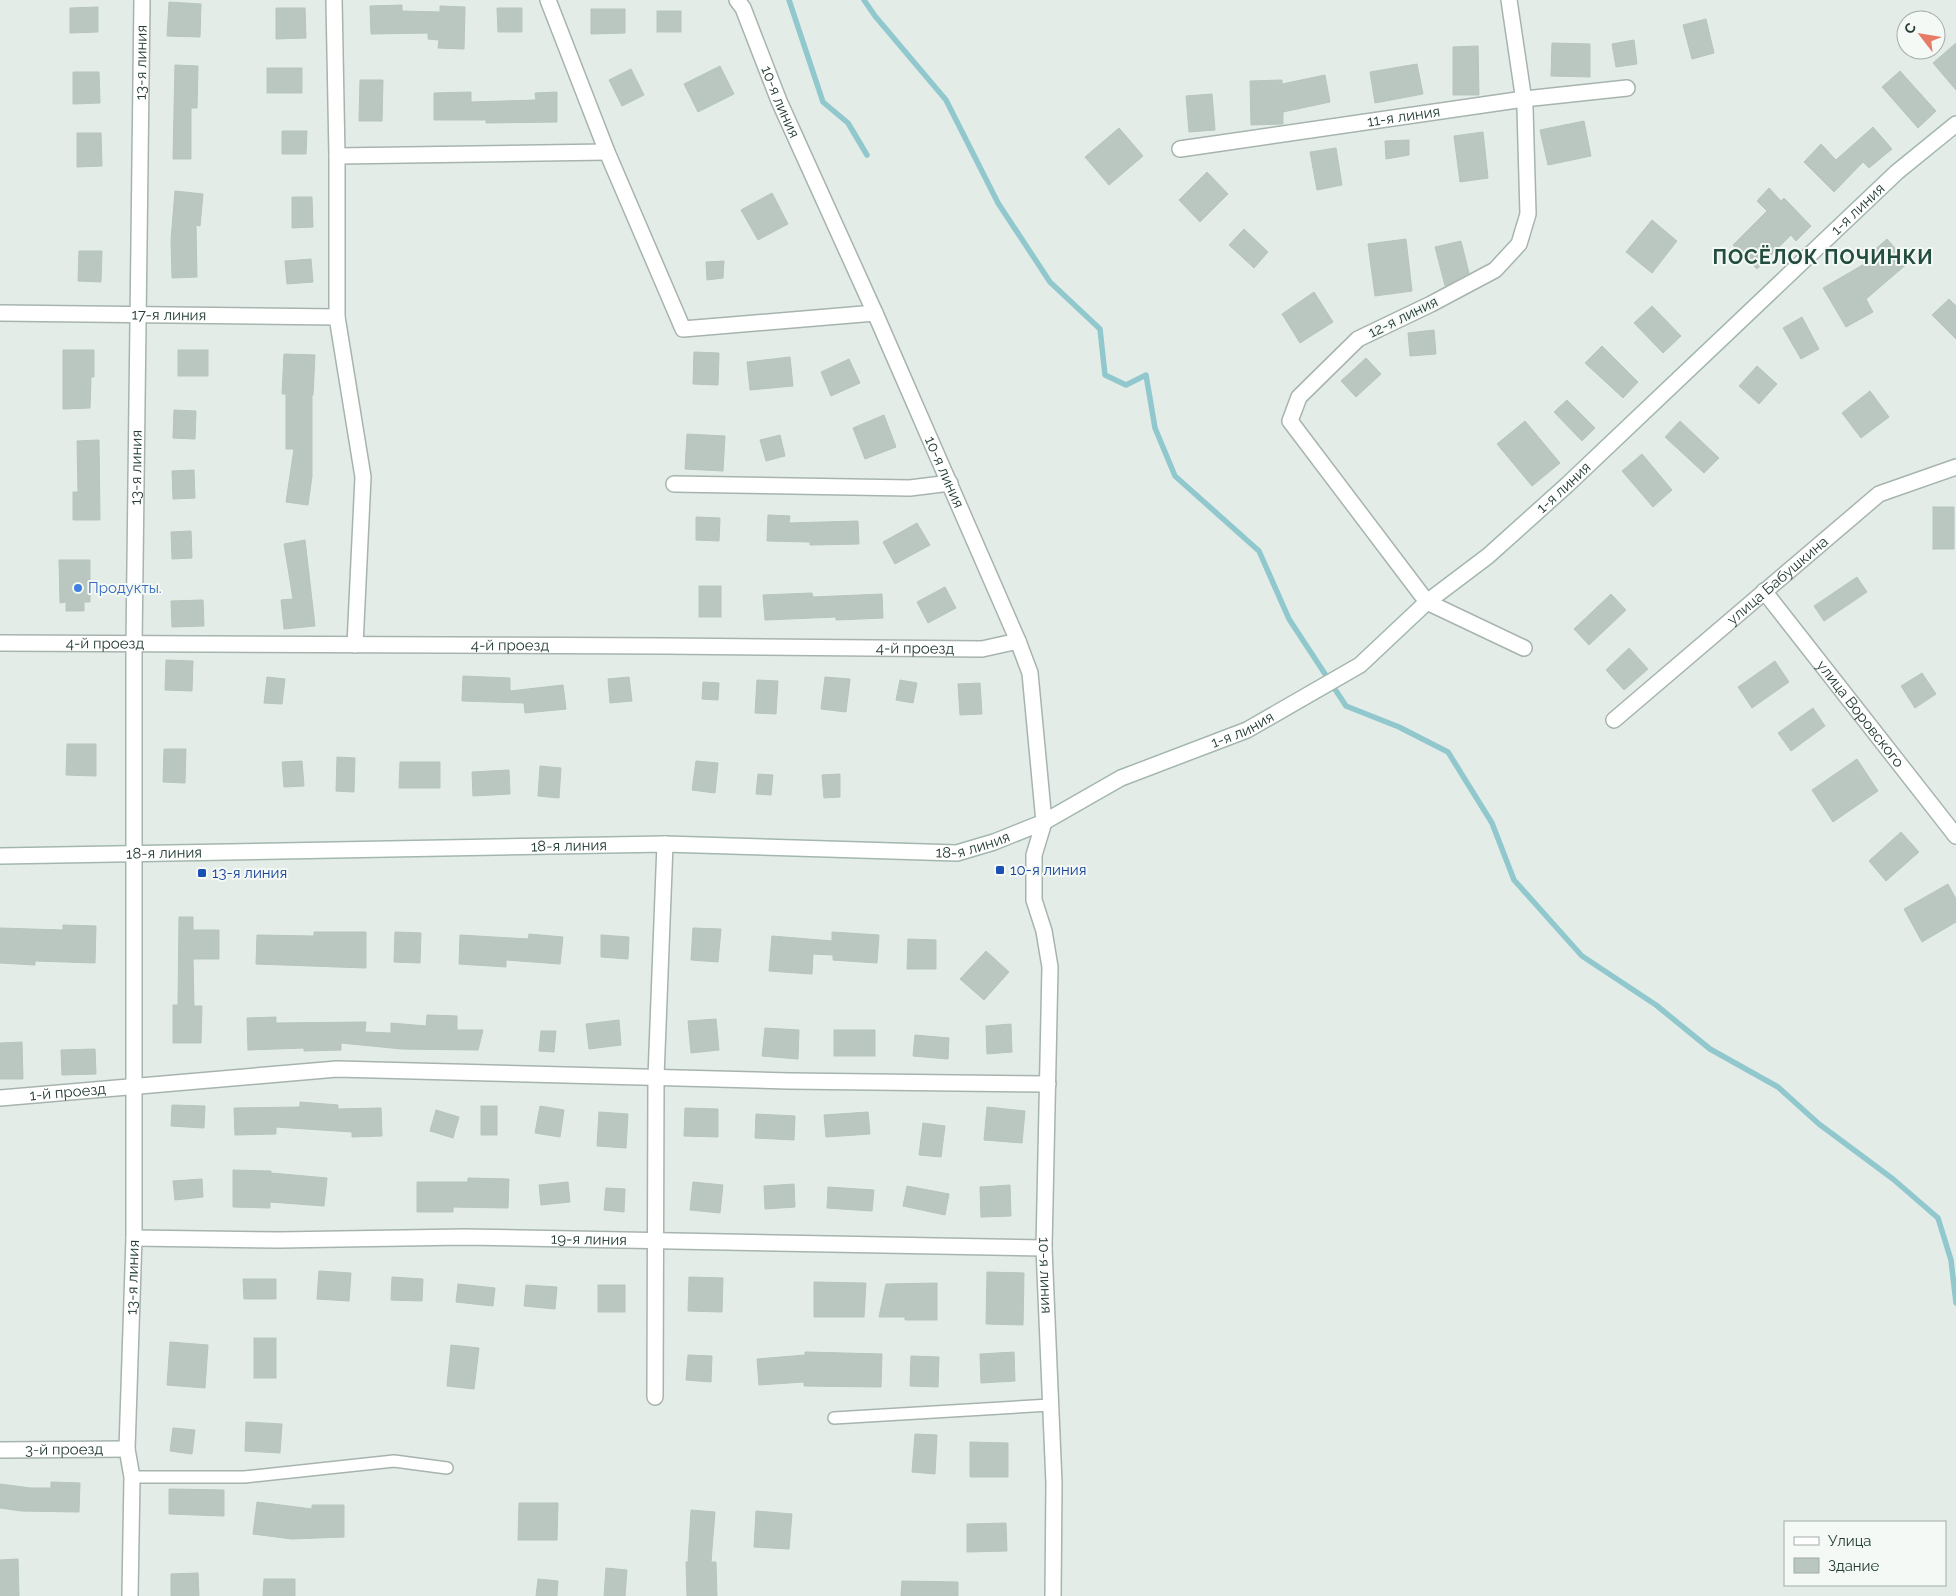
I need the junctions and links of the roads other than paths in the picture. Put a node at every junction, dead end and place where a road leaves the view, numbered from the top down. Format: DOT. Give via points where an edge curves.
graph roads {
  1 [pos="142,0"];
  2 [pos="334,0"];
  3 [pos="548,0"];
  4 [pos="737,0"];
  5 [pos="1509,0"];
  6 [pos="1627,88"];
  7 [pos="1524,100"];
  8 [pos="1956,124"];
  9 [pos="1180,149"];
  10 [pos="607,152"];
  11 [pos="337,156"];
  12 [pos="875,312"];
  13 [pos="0,313"];
  14 [pos="139,315"];
  15 [pos="337,317"];
  16 [pos="1956,467"];
  17 [pos="950,483"];
  18 [pos="674,484"];
  19 [pos="1764,591"];
  20 [pos="1427,602"];
  21 [pos="1018,641"];
  22 [pos="0,643"];
  23 [pos="134,645"];
  24 [pos="355,645"];
  25 [pos="1524,648"];
  26 [pos="1614,720"];
  27 [pos="1121,778"];
  28 [pos="1044,822"];
  29 [pos="1956,836"];
  30 [pos="665,844"];
  31 [pos="135,854"];
  32 [pos="0,856"];
  33 [pos="656,1077"];
  34 [pos="1048,1084"];
  35 [pos="135,1087"];
  36 [pos="0,1098"];
  37 [pos="134,1238"];
  38 [pos="655,1240"];
  39 [pos="1044,1248"];
  40 [pos="655,1397"];
  41 [pos="1050,1405"];
  42 [pos="834,1418"];
  43 [pos="128,1449"];
  44 [pos="0,1450"];
  45 [pos="447,1468"];
  46 [pos="132,1477"];
  47 [pos="130,1596"];
  48 [pos="1053,1596"];
  1 -- 14 [label="street, 13-я линия"];
  2 -- 11 [label="street"];
  3 -- 10 [label="street"];
  4 -- 12 [label="street, 10-я линия"];
  5 -- 7 [label="street, 12-я линия"];
  6 -- 7 [label="street, 11-я линия"];
  7 -- 9 [label="street, 11-я линия"];
  7 -- 20 [label="street, 12-я линия" via="1528,214 1519,244 1495,270 1358,339 1299,397 1290,420"];
  8 -- 20 [label="street, 1-я линия" via="1897,172 1560,491 1488,556"];
  10 -- 11 [label="street"];
  10 -- 12 [label="street" via="683,328"];
  11 -- 15 [label="street"];
  12 -- 17 [label="street, 10-я линия"];
  13 -- 14 [label="street, 17-я линия"];
  14 -- 15 [label="street, 17-я линия"];
  14 -- 23 [label="street, 13-я линия"];
  15 -- 24 [label="street" via="363,477"];
  16 -- 19 [label="street, улица Бабушкина" via="1879,494"];
  17 -- 18 [label="street" via="910,488"];
  17 -- 21 [label="street, 10-я линия"];
  19 -- 26 [label="street, улица Бабушкина"];
  19 -- 29 [label="street, улица Воровского"];
  20 -- 25 [label="street"];
  20 -- 27 [label="street, 1-я линия" via="1360,665 1320,690 1247,730"];
  21 -- 24 [label="street, 4-й проезд" via="982,649"];
  21 -- 28 [label="street, 10-я линия" via="1030,673"];
  22 -- 23 [label="street, 4-й проезд"];
  23 -- 24 [label="street, 4-й проезд"];
  23 -- 31 [label="street, 13-я линия"];
  27 -- 28 [label="street, 18-я линия"];
  28 -- 30 [label="street, 18-я линия" via="957,853"];
  28 -- 34 [label="street, 10-я линия" via="1034,855 1034,900 1044,931 1050,967"];
  30 -- 31 [label="street, 18-я линия"];
  30 -- 33 [label="street"];
  31 -- 32 [label="street, 18-я линия"];
  31 -- 35 [label="street, 13-я линия"];
  33 -- 34 [label="street, 1-й проезд"];
  33 -- 35 [label="street, 1-й проезд" via="337,1069"];
  33 -- 38 [label="street"];
  34 -- 39 [label="street, 10-я линия"];
  35 -- 36 [label="street, 1-й проезд"];
  35 -- 37 [label="street, 13-я линия"];
  37 -- 38 [label="street, 19-я линия"];
  37 -- 43 [label="street, 13-я линия"];
  38 -- 39 [label="street, 19-я линия"];
  38 -- 40 [label="street"];
  39 -- 41 [label="street, 10-я линия"];
  41 -- 42 [label="lane"];
  41 -- 48 [label="street, 10-я линия" via="1054,1483"];
  43 -- 44 [label="street, 3-й проезд"];
  43 -- 46 [label="street, 13-я линия"];
  45 -- 46 [label="lane" via="394,1461 244,1477"];
  46 -- 47 [label="street, 13-я линия"];
}
